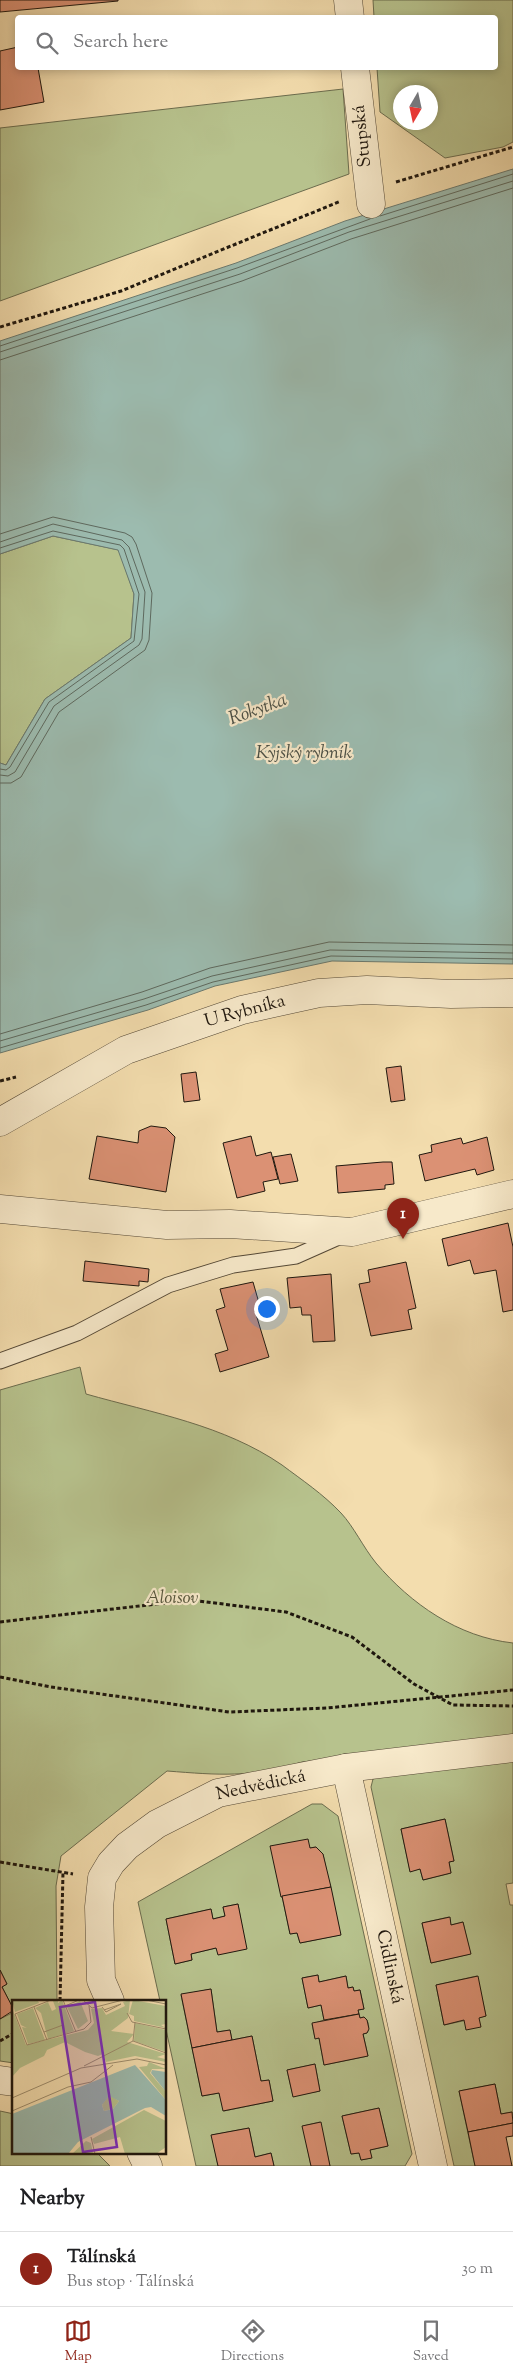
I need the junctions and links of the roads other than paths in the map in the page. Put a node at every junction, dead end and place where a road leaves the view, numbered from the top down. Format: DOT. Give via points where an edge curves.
graph roads {
  1 [pos="348,0"];
  2 [pos="350,15"];
  3 [pos="355,70"];
  4 [pos="370,197"];
  5 [pos="513,993"];
  6 [pos="0,1122"];
  7 [pos="513,1194"];
  8 [pos="0,1209"];
  9 [pos="352,1232"];
  10 [pos="0,1360"];
  11 [pos="513,1748"];
  12 [pos="346,1768"];
  13 [pos="110,2000"];
  14 [pos="142,2154"];
  15 [pos="148,2166"];
  16 [pos="433,2166"];
  1 -- 2 [label="street"];
  3 -- 4 [label="street, Stupská"];
  5 -- 6 [label="street, U Rybníka" via="367,990 319,993 242,1010 126,1050"];
  7 -- 9 [label="street"];
  8 -- 9 [label="street" via="167,1225 230,1224"];
  9 -- 10 [label="lane" via="296,1256 233,1265 168,1285 77,1333"];
  11 -- 12 [label="street, Nedvědická"];
  12 -- 13 [label="street, Nedvědická" via="218,1793 157,1824 127,1846 102,1878 99,1907 101,1980"];
  12 -- 16 [label="street, Cidlinská"];
  14 -- 15 [label="street"];
}
